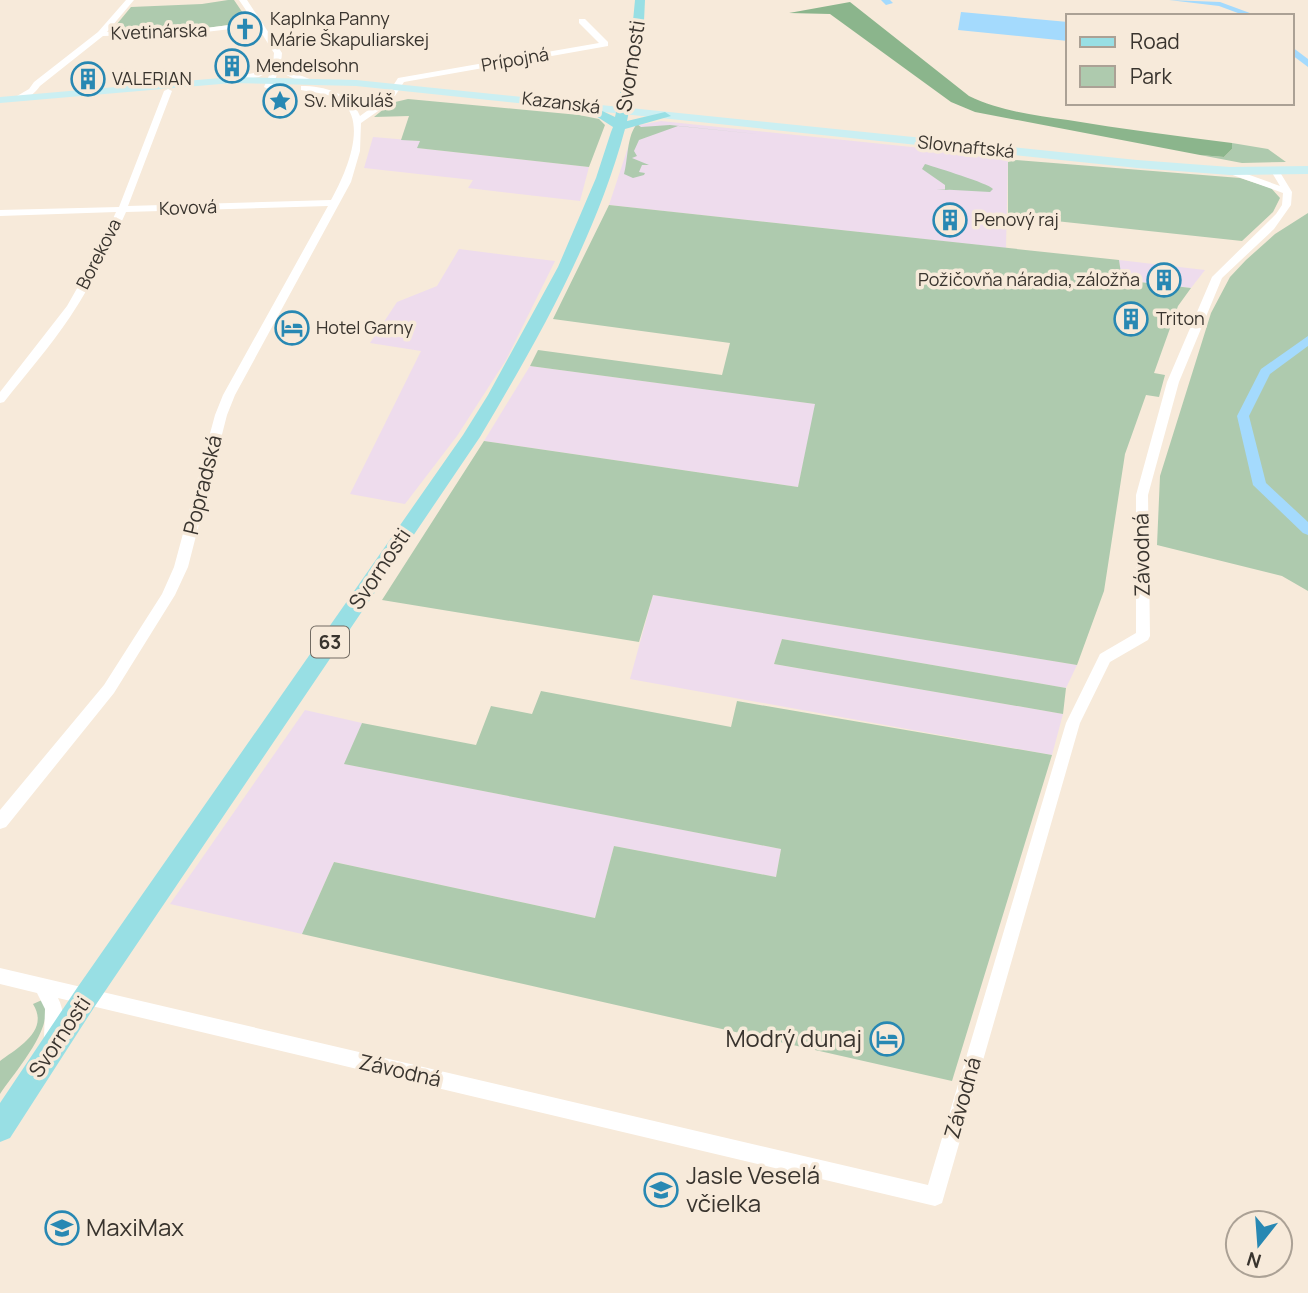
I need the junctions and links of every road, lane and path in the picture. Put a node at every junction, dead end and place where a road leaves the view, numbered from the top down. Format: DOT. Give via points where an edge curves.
graph roads {
  1 [pos="130,0"];
  2 [pos="243,0"];
  3 [pos="639,0"];
  4 [pos="582,21"];
  5 [pos="258,24"];
  6 [pos="101,34"];
  7 [pos="277,65"];
  8 [pos="232,80"];
  9 [pos="270,83"];
  10 [pos="306,84"];
  11 [pos="396,89"];
  12 [pos="32,91"];
  13 [pos="52,95"];
  14 [pos="167,95"];
  15 [pos="627,95"];
  16 [pos="20,98"];
  17 [pos="0,100"];
  18 [pos="0,108"];
  19 [pos="592,108"];
  20 [pos="624,112"];
  21 [pos="665,116"];
  22 [pos="358,121"];
  23 [pos="621,126"];
  24 [pos="1308,170"];
  25 [pos="1230,171"];
  26 [pos="1275,171"];
  27 [pos="1287,191"];
  28 [pos="335,203"];
  29 [pos="121,210"];
  30 [pos="0,214"];
  31 [pos="0,400"];
  32 [pos="0,822"];
  33 [pos="0,976"];
  34 [pos="43,987"];
  35 [pos="86,998"];
  36 [pos="51,1051"];
  37 [pos="0,1128"];
  1 -- 6 [label="street, Kvetinárska"];
  2 -- 5 [label="street"];
  3 -- 15 [label="main road, Svornosti / 63"];
  4 -- 11 [label="street, Prípojná" via="605,44 401,80"];
  5 -- 6 [label="street, Kvetinárska"];
  5 -- 7 [label="street" via="278,53"];
  6 -- 12 [label="street, Kvetinárska"];
  7 -- 8 [label="street"];
  7 -- 9 [label="street"];
  7 -- 10 [label="street"];
  8 -- 9 [label="main road, Kazanská"];
  8 -- 13 [label="main road, Kazanská"];
  9 -- 10 [label="main road, Kazanská"];
  9 -- 14 [label="main road, Kazanská"];
  10 -- 11 [label="main road, Kazanská"];
  10 -- 22 [label="street" via="345,100"];
  11 -- 19 [label="main road, Kazanská"];
  11 -- 22 [label="street"];
  12 -- 13 [label="street"];
  12 -- 16 [label="street, Kvetinárska"];
  13 -- 16 [label="main road, Kazanská"];
  14 -- 18 [label="main road, Kazanská"];
  14 -- 29 [label="street, Borekova"];
  15 -- 19 [label="main road"];
  15 -- 20 [label="main road, Svornosti / 63"];
  15 -- 21 [label="main road"];
  16 -- 17 [label="main road, Kazanská"];
  19 -- 20 [label="main road, Kazanská"];
  19 -- 23 [label="main road"];
  20 -- 21 [label="main road, Slovnaftská"];
  20 -- 23 [label="main road, Svornosti / 63"];
  21 -- 23 [label="main road"];
  21 -- 25 [label="main road, Slovnaftská"];
  22 -- 28 [label="street, Popradská" via="352,163"];
  23 -- 35 [label="main road, Svornosti / 63" via="575,250 471,437"];
  24 -- 26 [label="main road, Slovnaftská"];
  25 -- 26 [label="main road, Slovnaftská"];
  25 -- 27 [label="street"];
  26 -- 27 [label="street"];
  27 -- 35 [label="street, Závodná" via="1286,206 1271,226 1217,277 1173,382 1142,495 1143,636 1105,657 1073,723 935,1196"];
  28 -- 29 [label="street, Kovová"];
  28 -- 32 [label="street, Popradská" via="225,405 181,567 168,595 109,689"];
  29 -- 30 [label="street, Kovová"];
  29 -- 31 [label="street, Borekova" via="72,306"];
  33 -- 34 [label="street, Závodná"];
  34 -- 35 [label="street, Závodná"];
  34 -- 36 [label="street" via="54,1008"];
  35 -- 36 [label="main road, Svornosti / 63"];
  36 -- 37 [label="main road, Svornosti / 63"];
}
